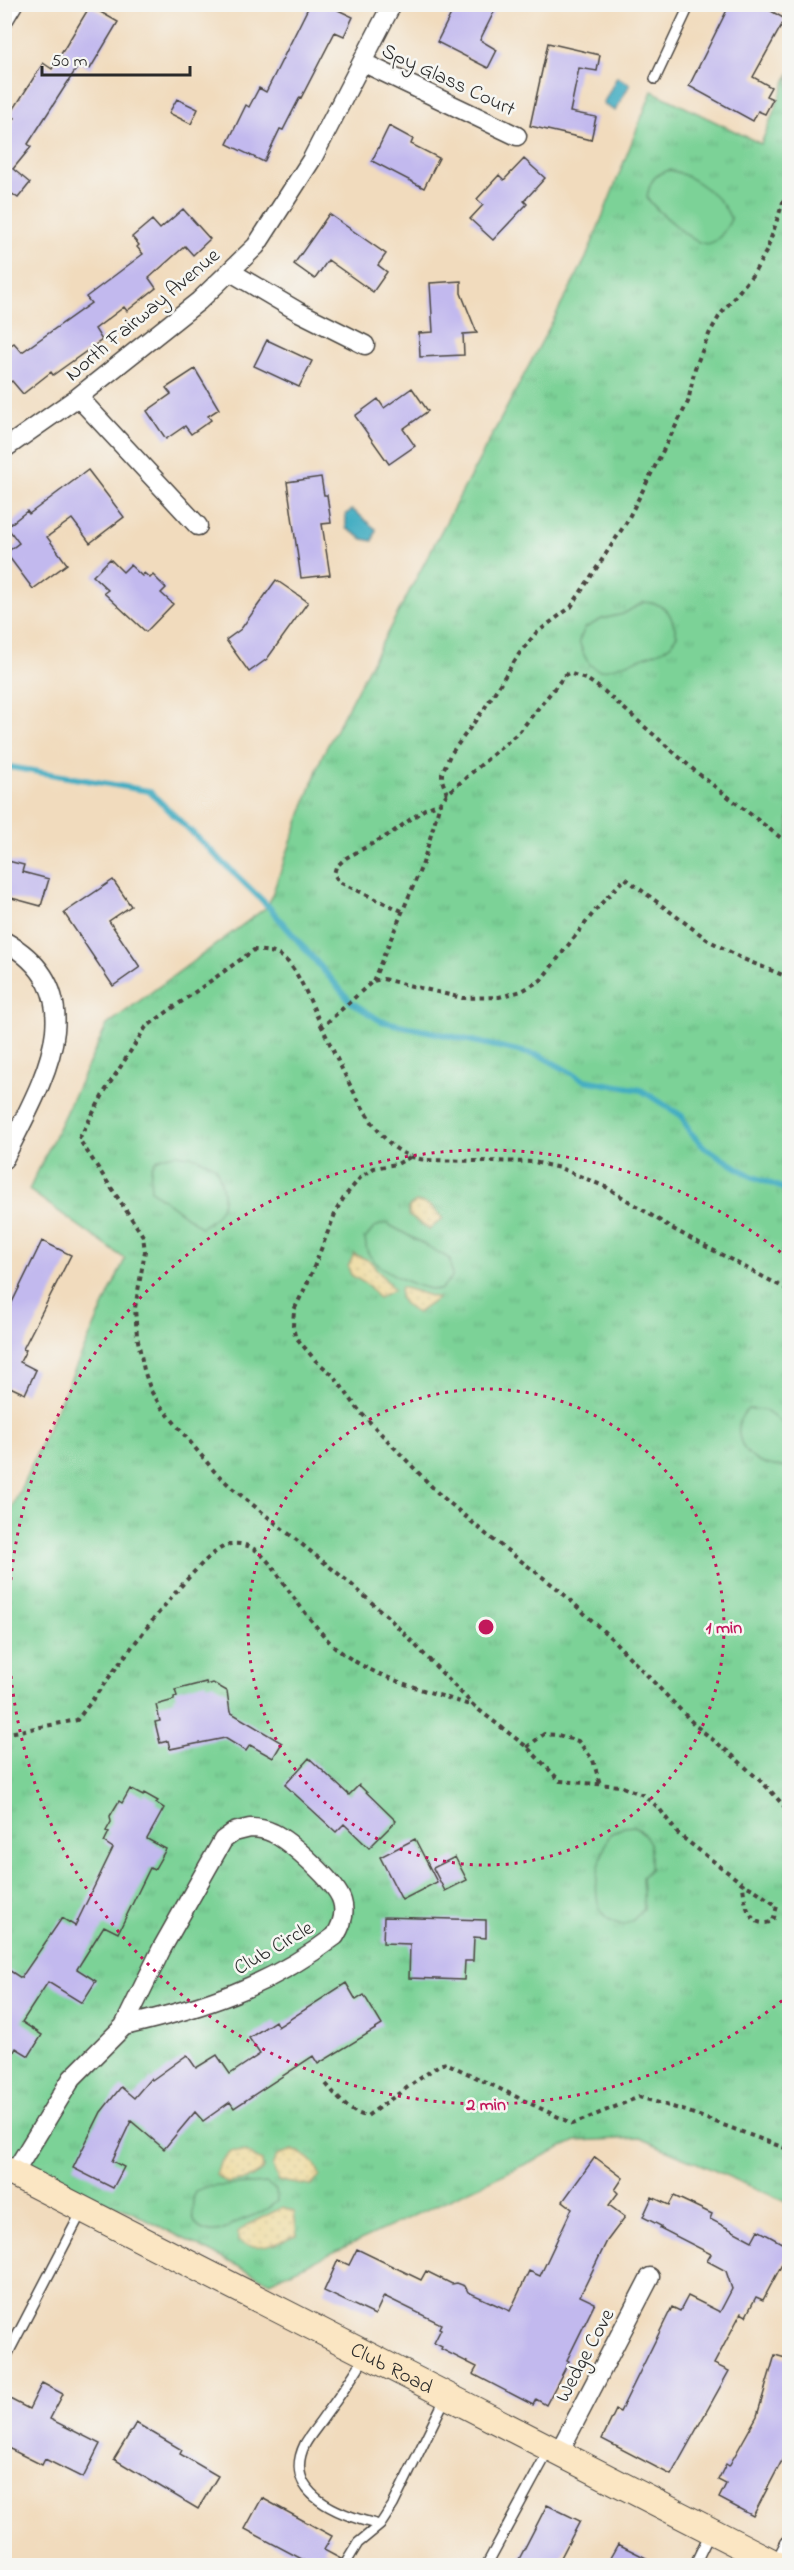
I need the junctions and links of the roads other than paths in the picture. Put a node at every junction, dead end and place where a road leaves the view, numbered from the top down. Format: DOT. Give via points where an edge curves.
graph roads {
  1 [pos="13,4"];
  2 [pos="392,4"];
  3 [pos="690,4"];
  4 [pos="4,19"];
  5 [pos="362,62"];
  6 [pos="654,79"];
  7 [pos="516,136"];
  8 [pos="231,272"];
  9 [pos="364,345"];
  10 [pos="78,397"];
  11 [pos="4,449"];
  12 [pos="198,526"];
  13 [pos="4,941"];
  14 [pos="4,1159"];
  15 [pos="124,2026"];
  16 [pos="9,2171"];
  17 [pos="83,2209"];
  18 [pos="650,2277"];
  19 [pos="366,2354"];
  20 [pos="4,2361"];
  21 [pos="447,2395"];
  22 [pos="554,2450"];
  23 [pos="380,2525"];
  24 [pos="711,2530"];
  25 [pos="789,2544"];
  26 [pos="344,2565"];
  27 [pos="486,2565"];
  28 [pos="694,2565"];
  29 [pos="779,2565"];
  1 -- 4 [label="street"];
  2 -- 5 [label="street, North Fairway Avenue"];
  3 -- 6 [label="lane"];
  5 -- 7 [label="street, Spy Glass Court"];
  5 -- 8 [label="street, North Fairway Avenue" via="312,159 256,246"];
  8 -- 9 [label="street"];
  8 -- 10 [label="street, North Fairway Avenue"];
  10 -- 11 [label="street, North Fairway Avenue"];
  10 -- 12 [label="street"];
  13 -- 14 [label="street" via="25,953 41,969 51,989 57,1032 52,1058"];
  15 -- 15 [label="street, Club Circle" via="245,1990 319,1948 341,1926 343,1902 338,1890 275,1834 263,1828 234,1832 224,1839 197,1883"];
  15 -- 16 [label="street, Club Circle" via="72,2078"];
  16 -- 17 [label="street, Club Road"];
  17 -- 19 [label="street, Club Road"];
  17 -- 20 [label="lane"];
  18 -- 22 [label="street, Wedge Cove"];
  19 -- 21 [label="street, Club Road"];
  19 -- 23 [label="lane" via="305,2444 300,2473 309,2492 338,2512"];
  21 -- 22 [label="street, Club Road"];
  21 -- 23 [label="lane"];
  22 -- 24 [label="street, Club Road"];
  22 -- 27 [label="lane"];
  23 -- 26 [label="lane" via="358,2543"];
  24 -- 28 [label="lane"];
  24 -- 29 [label="street, Club Road"];
  25 -- 29 [label="street"];
}
